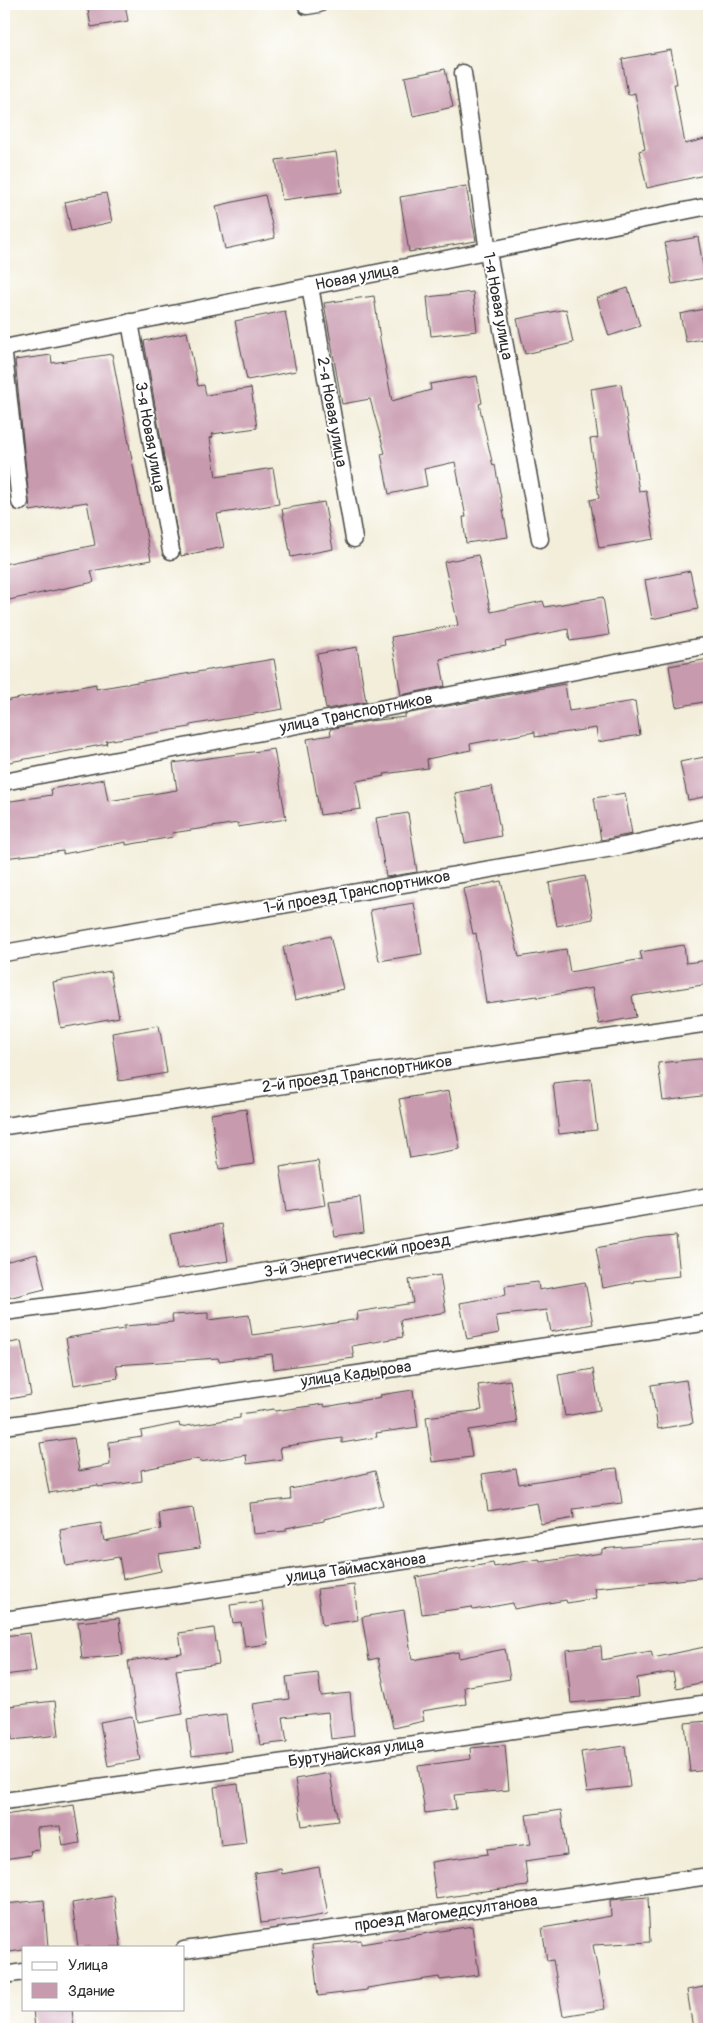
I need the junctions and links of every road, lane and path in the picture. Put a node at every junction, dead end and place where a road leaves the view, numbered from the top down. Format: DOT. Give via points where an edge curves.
graph roads {
  1 [pos="463,73"];
  2 [pos="709,206"];
  3 [pos="488,252"];
  4 [pos="310,286"];
  5 [pos="130,322"];
  6 [pos="4,348"];
  7 [pos="4,355"];
  8 [pos="20,502"];
  9 [pos="354,539"];
  10 [pos="540,539"];
  11 [pos="171,552"];
  12 [pos="709,645"];
  13 [pos="4,782"];
  14 [pos="709,827"];
  15 [pos="4,953"];
  16 [pos="709,1023"];
  17 [pos="5,1126"];
  18 [pos="709,1196"];
  19 [pos="4,1312"];
  20 [pos="709,1322"];
  21 [pos="4,1426"];
  22 [pos="709,1516"];
  23 [pos="4,1620"];
  24 [pos="709,1703"];
  25 [pos="4,1801"];
  26 [pos="709,1876"];
  27 [pos="185,1950"];
  28 [pos="22,1972"];
  29 [pos="4,1975"];
  1 -- 3 [label="street, 1-я Новая улица"];
  2 -- 3 [label="street, Новая улица"];
  3 -- 4 [label="street, Новая улица"];
  3 -- 10 [label="street, 1-я Новая улица"];
  4 -- 5 [label="street, Новая улица"];
  4 -- 9 [label="street, 2-я Новая улица"];
  5 -- 6 [label="street, Новая улица"];
  5 -- 11 [label="street, 3-я Новая улица"];
  7 -- 8 [label="street"];
  12 -- 13 [label="street, улица Транспортников"];
  14 -- 15 [label="street, 1-й проезд Транспортников" via="624,846"];
  16 -- 17 [label="street, 2-й проезд Транспортников"];
  18 -- 19 [label="street, 3-й Энергетический проезд" via="104,1299"];
  20 -- 21 [label="street, улица Кадырова"];
  22 -- 23 [label="street, улица Таймасханова"];
  24 -- 25 [label="street, Буртунайская улица"];
  26 -- 27 [label="street, проезд Магомедсултанова"];
  28 -- 29 [label="street"];
}
